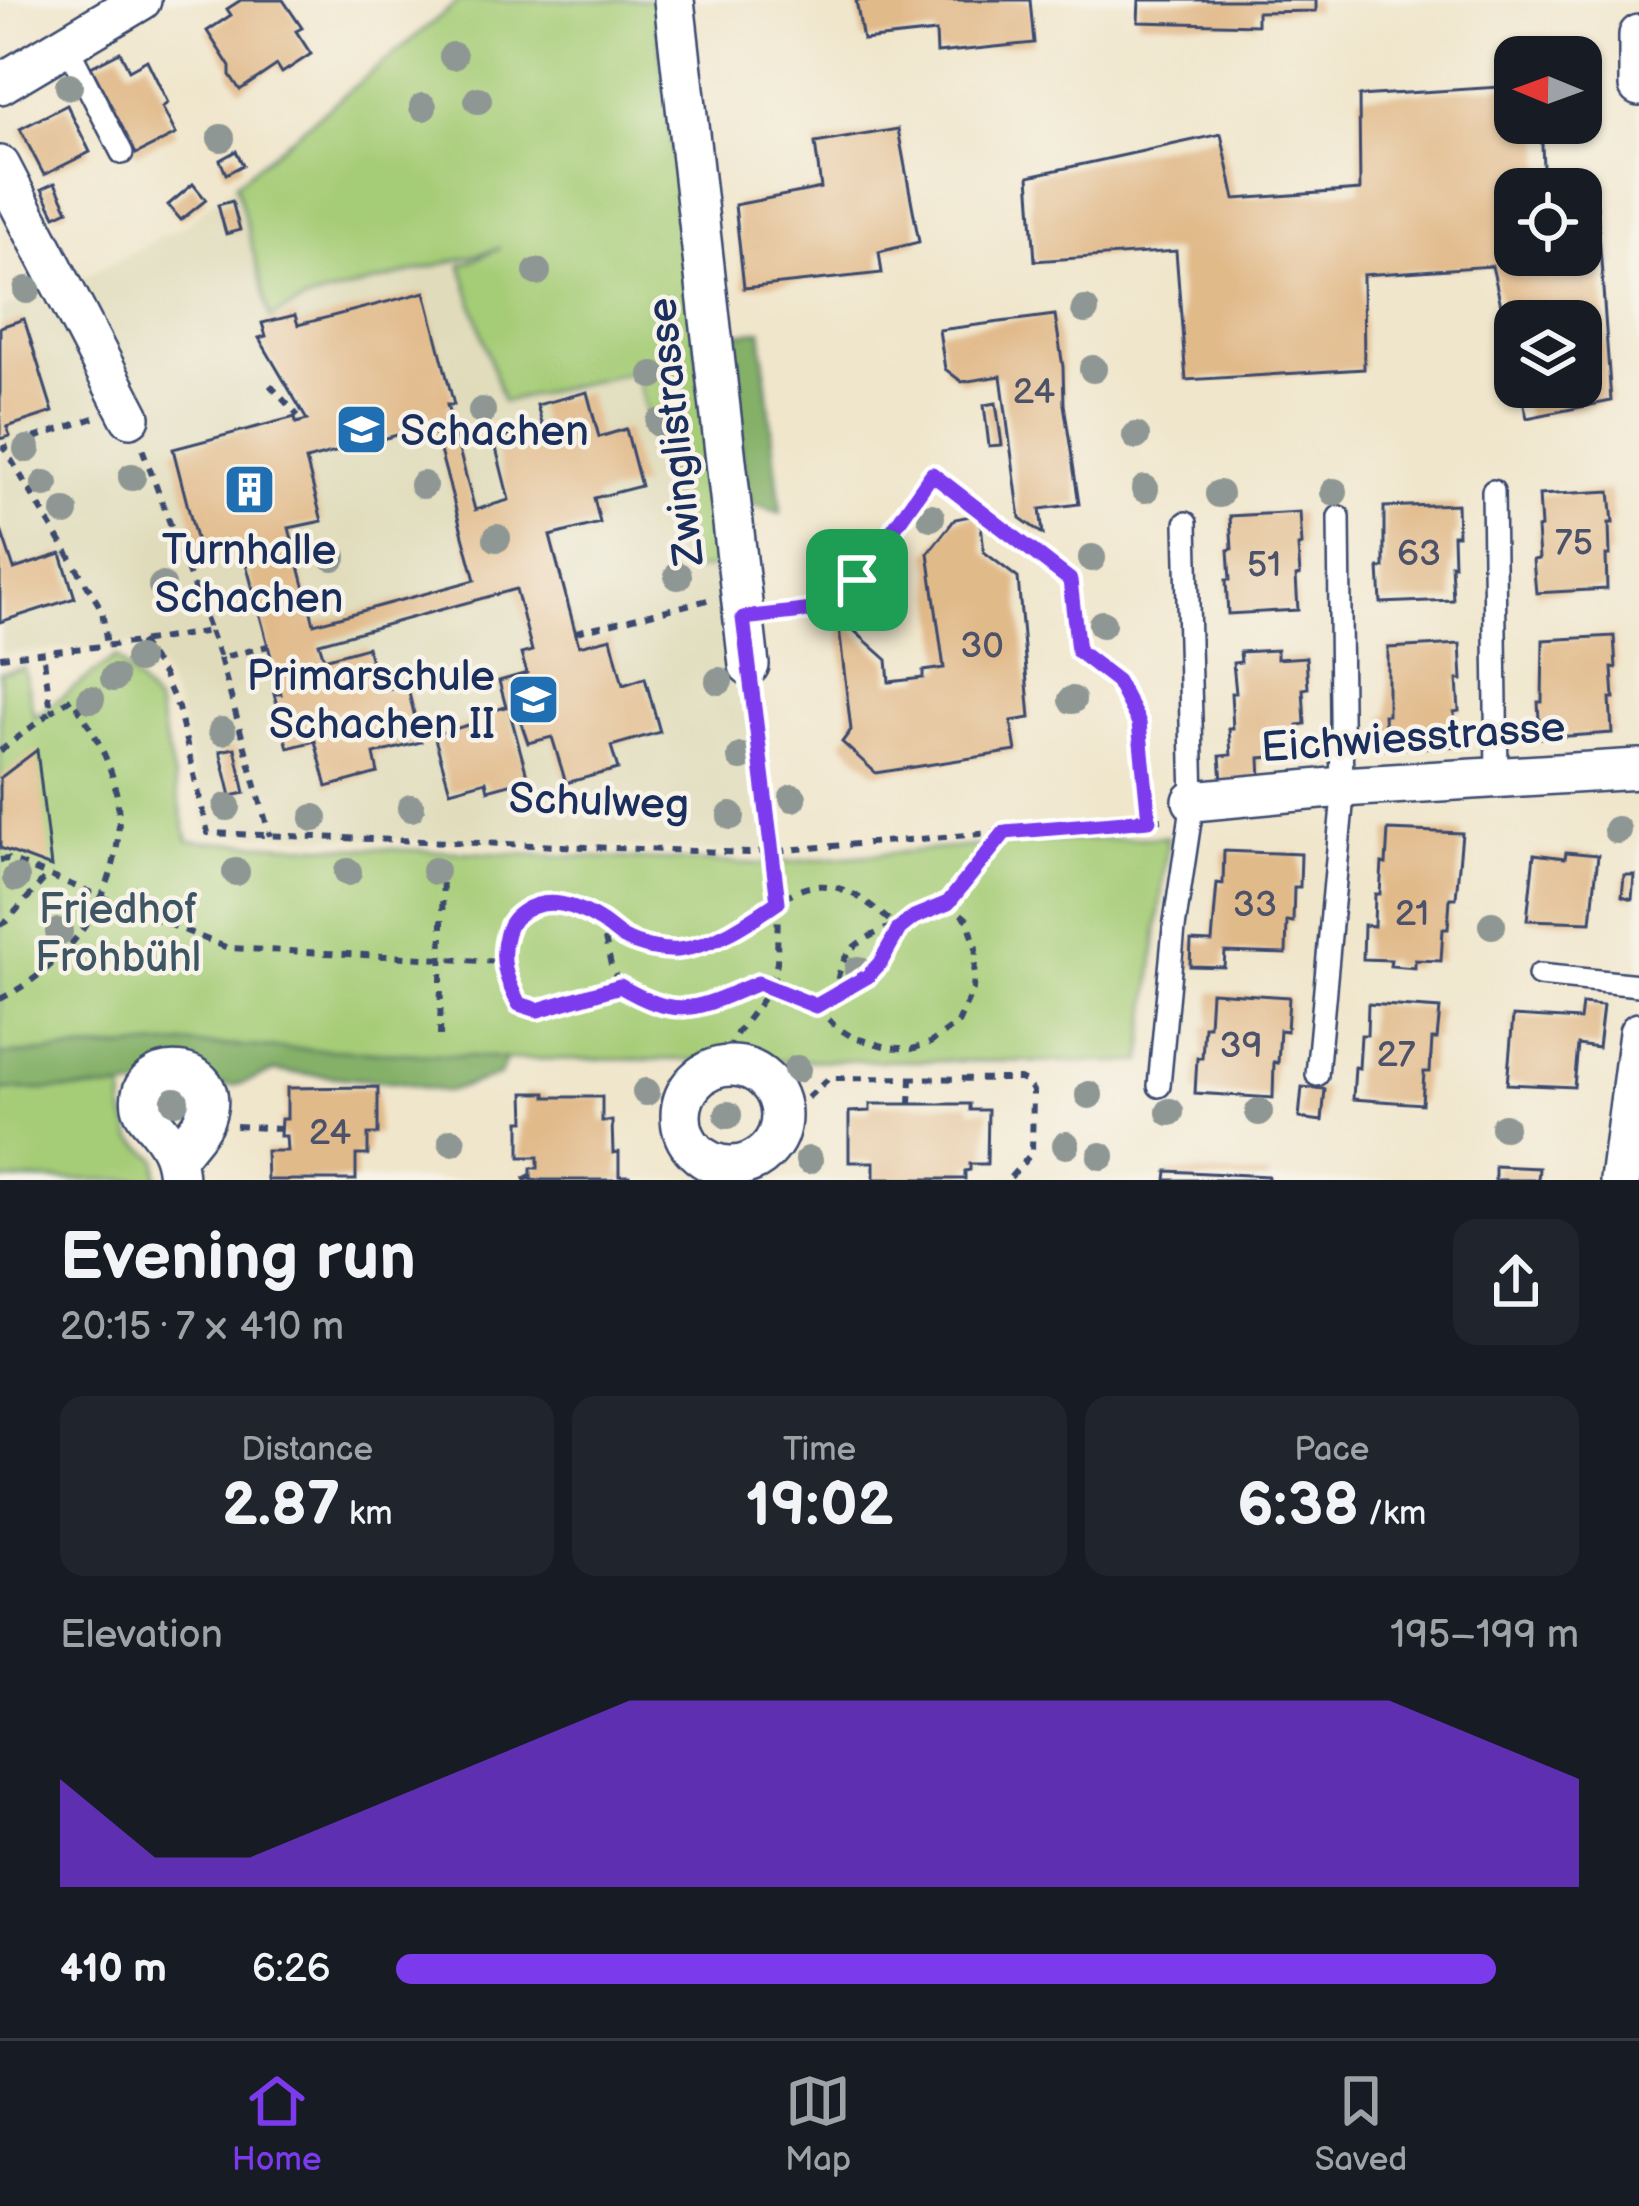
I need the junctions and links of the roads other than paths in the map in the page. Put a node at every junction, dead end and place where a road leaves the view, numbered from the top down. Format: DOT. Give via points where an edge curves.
graph roads {
  1 [pos="141,0"];
  2 [pos="674,0"];
  3 [pos="1639,35"];
  4 [pos="66,44"];
  5 [pos="1638,65"];
  6 [pos="0,84"];
  7 [pos="1639,86"];
  8 [pos="122,153"];
  9 [pos="0,166"];
  10 [pos="128,412"];
  11 [pos="1493,491"];
  12 [pos="1339,517"];
  13 [pos="1186,523"];
  14 [pos="748,665"];
  15 [pos="1639,769"];
  16 [pos="1497,777"];
  17 [pos="1342,787"];
  18 [pos="1192,811"];
  19 [pos="1539,975"];
  20 [pos="1639,985"];
  21 [pos="1639,1033"];
  22 [pos="1317,1075"];
  23 [pos="1160,1087"];
  24 [pos="724,1173"];
  25 [pos="1620,1180"];
  1 -- 4 [label="street"];
  2 -- 14 [label="street, Zwinglistrasse"];
  3 -- 5 [label="street"];
  4 -- 6 [label="street"];
  4 -- 8 [label="lane"];
  5 -- 7 [label="street"];
  9 -- 10 [label="street"];
  11 -- 16 [label="lane"];
  12 -- 17 [label="lane"];
  13 -- 18 [label="lane"];
  15 -- 16 [label="street, Eichwiesstrasse"];
  16 -- 17 [label="street, Eichwiesstrasse"];
  17 -- 18 [label="street, Eichwiesstrasse"];
  17 -- 22 [label="lane"];
  18 -- 23 [label="lane"];
  19 -- 20 [label="lane"];
  21 -- 25 [label="street"];
  24 -- 24 [label="street" via="768,1151 782,1122 775,1090 750,1069 702,1075 683,1102 685,1136"];
}
